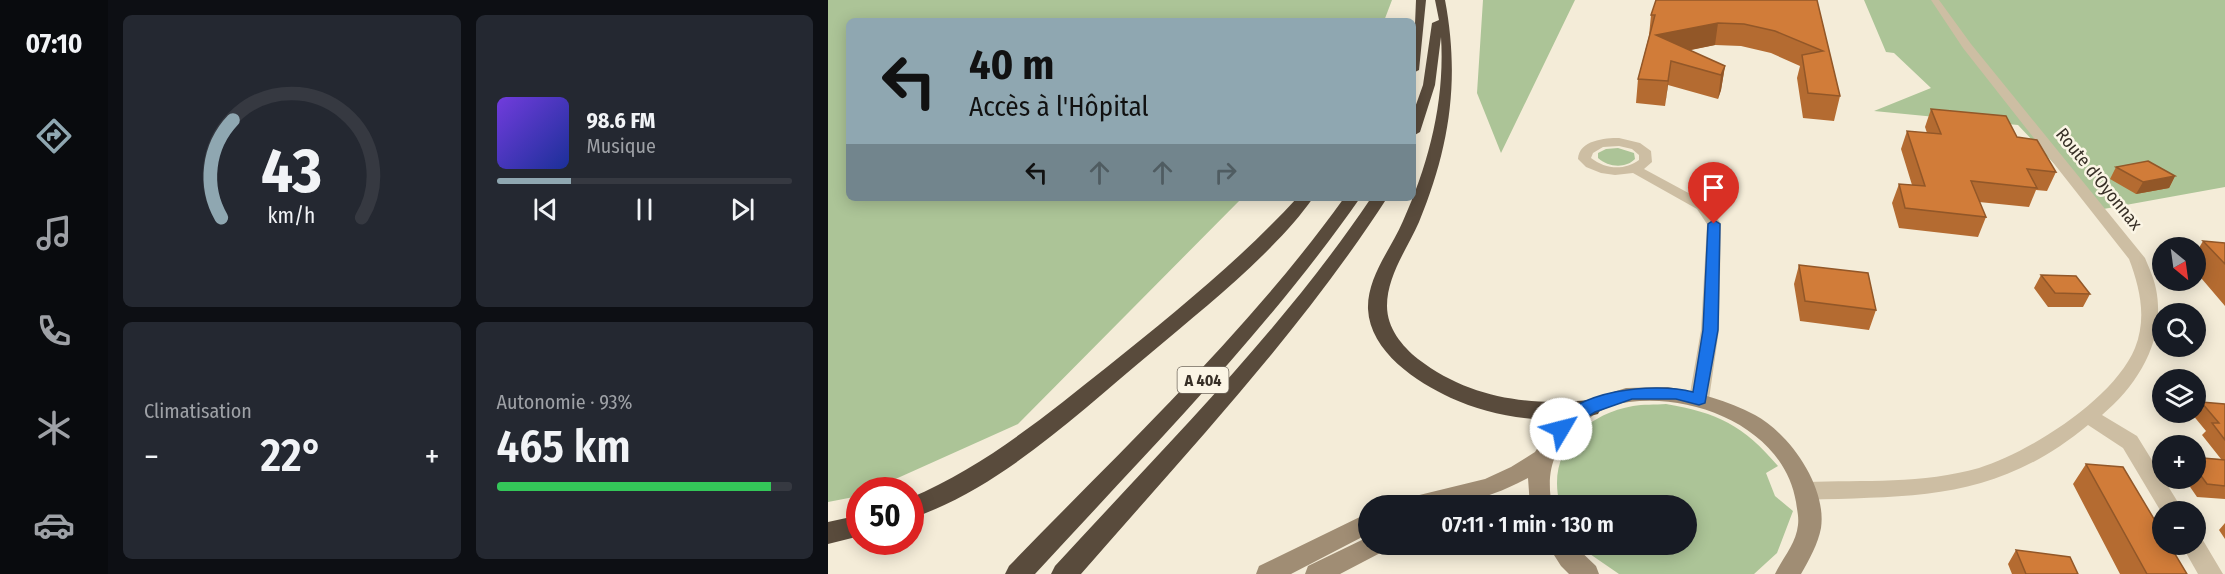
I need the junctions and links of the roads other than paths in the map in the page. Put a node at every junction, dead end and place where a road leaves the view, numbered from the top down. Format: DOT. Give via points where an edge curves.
graph roads {
  1 [pos="1421,0"];
  2 [pos="1438,0"];
  3 [pos="1935,0"];
  4 [pos="1414,18"];
  5 [pos="1416,54"];
  6 [pos="1416,124"];
  7 [pos="1635,169"];
  8 [pos="1302,201"];
  9 [pos="1350,201"];
  10 [pos="1377,201"];
  11 [pos="1699,399"];
  12 [pos="1590,408"];
  13 [pos="2087,415"];
  14 [pos="1542,458"];
  15 [pos="1806,491"];
  16 [pos="1457,495"];
  17 [pos="1539,495"];
  18 [pos="2166,501"];
  19 [pos="924,503"];
  20 [pos="846,528"];
  21 [pos="1358,528"];
  22 [pos="828,533"];
  23 [pos="1358,553"];
  24 [pos="1566,555"];
  25 [pos="2200,555"];
  26 [pos="1018,574"];
  27 [pos="1064,574"];
  28 [pos="1268,574"];
  29 [pos="1317,574"];
  30 [pos="1587,574"];
  31 [pos="1787,574"];
  32 [pos="2211,574"];
  1 -- 4 [label="highway"];
  1 -- 5 [label="highway"];
  2 -- 6 [label="highway" via="1430,85"];
  2 -- 12 [label="highway" via="1449,62 1447,105 1424,186 1382,282 1377,302 1381,322 1398,352 1431,380 1459,394 1535,411"];
  3 -- 13 [label="street, Route d'Oyonnax" via="1967,46 2137,258 2148,289 2148,329 2143,349 2129,375"];
  7 -- 11 [label="street" via="1702,206 1714,224 1710,330"];
  8 -- 19 [label="highway" via="1245,260 1021,448"];
  9 -- 26 [label="highway, A 404" via="1318,246 1236,344"];
  10 -- 27 [label="highway, A 404" via="1344,251 1265,350"];
  11 -- 12 [label="main road" via="1676,393 1632,393"];
  11 -- 15 [label="main road" via="1734,412 1782,447"];
  12 -- 14 [label="main road" via="1561,429"];
  13 -- 15 [label="street, Route d'Oyonnax" via="2051,442 1984,474 1938,485"];
  13 -- 18 [label="street" via="2130,442"];
  14 -- 16 [label="main road" via="1490,487"];
  14 -- 17 [label="main road" via="1537,483"];
  15 -- 31 [label="main road" via="1810,521 1803,550"];
  20 -- 22 [label="highway"];
  21 -- 28 [label="main road"];
  23 -- 29 [label="main road"];
  24 -- 30 [label="main road"];
  25 -- 32 [label="street"];
}
